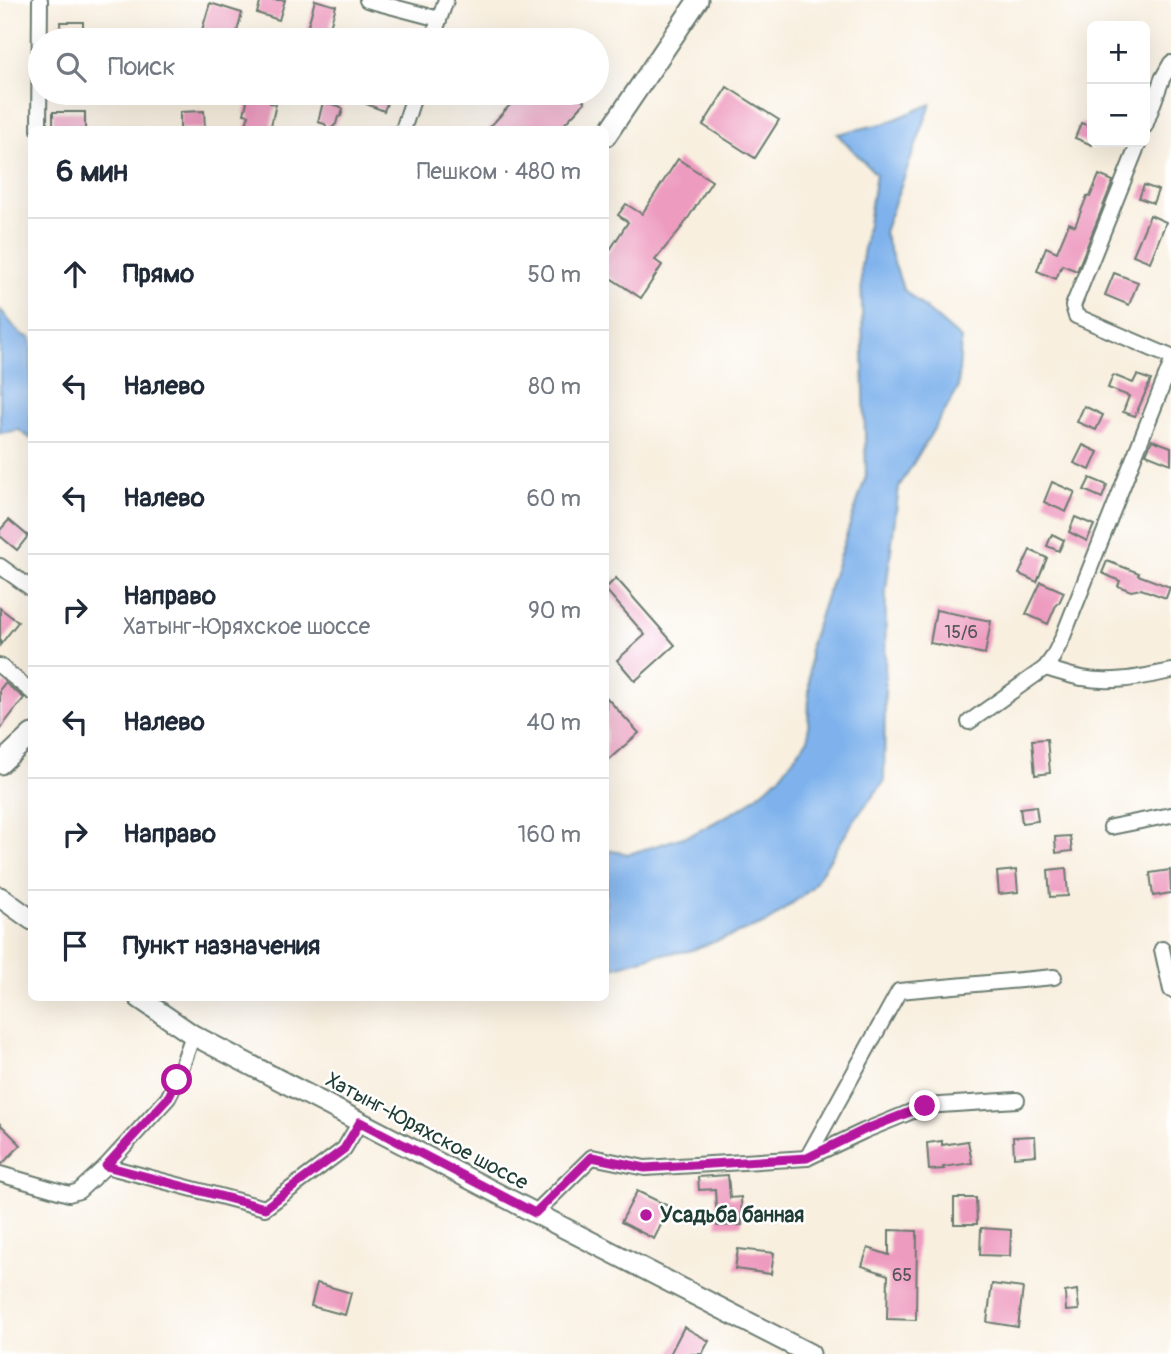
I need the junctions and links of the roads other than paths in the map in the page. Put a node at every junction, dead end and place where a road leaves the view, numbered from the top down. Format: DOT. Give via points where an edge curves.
graph roads {
  1 [pos="40,0"];
  2 [pos="367,0"];
  3 [pos="446,0"];
  4 [pos="698,0"];
  5 [pos="439,19"];
  6 [pos="40,28"];
  7 [pos="436,28"];
  8 [pos="1171,63"];
  9 [pos="39,105"];
  10 [pos="411,105"];
  11 [pos="1150,112"];
  12 [pos="39,126"];
  13 [pos="404,126"];
  14 [pos="609,132"];
  15 [pos="1137,147"];
  16 [pos="1171,357"];
  17 [pos="1171,364"];
  18 [pos="0,566"];
  19 [pos="28,586"];
  20 [pos="0,666"];
  21 [pos="1045,668"];
  22 [pos="1171,671"];
  23 [pos="28,689"];
  24 [pos="969,722"];
  25 [pos="28,738"];
  26 [pos="0,764"];
  27 [pos="1171,815"];
  28 [pos="1111,827"];
  29 [pos="0,897"];
  30 [pos="28,917"];
  31 [pos="1163,949"];
  32 [pos="1054,977"];
  33 [pos="1171,990"];
  34 [pos="143,1001"];
  35 [pos="193,1035"];
  36 [pos="1017,1100"];
  37 [pos="360,1122"];
  38 [pos="807,1158"];
  39 [pos="106,1166"];
  40 [pos="0,1174"];
  41 [pos="535,1213"];
  42 [pos="810,1354"];
  1 -- 6 [label="street"];
  2 -- 5 [label="street"];
  3 -- 5 [label="street"];
  4 -- 14 [label="main road"];
  5 -- 7 [label="street"];
  8 -- 11 [label="street"];
  9 -- 12 [label="street"];
  10 -- 13 [label="street"];
  15 -- 16 [label="street" via="1073,306 1076,316"];
  17 -- 21 [label="street" via="1062,639"];
  18 -- 19 [label="street"];
  20 -- 23 [label="street"];
  21 -- 22 [label="street" via="1101,680"];
  21 -- 24 [label="street"];
  25 -- 26 [label="main road"];
  27 -- 28 [label="street"];
  29 -- 30 [label="main road"];
  31 -- 33 [label="street"];
  32 -- 38 [label="street" via="899,991"];
  34 -- 35 [label="main road, Хатынг-Юряхское шоссе"];
  35 -- 37 [label="main road, Хатынг-Юряхское шоссе"];
  35 -- 39 [label="street" via="168,1098"];
  36 -- 38 [label="street" via="925,1106"];
  37 -- 39 [label="street" via="344,1149 265,1208"];
  37 -- 41 [label="main road, Хатынг-Юряхское шоссе"];
  38 -- 41 [label="street" via="645,1168 592,1157"];
  39 -- 40 [label="street" via="79,1191 68,1194"];
  41 -- 42 [label="main road, Хатынг-Юряхское шоссе"];
}
